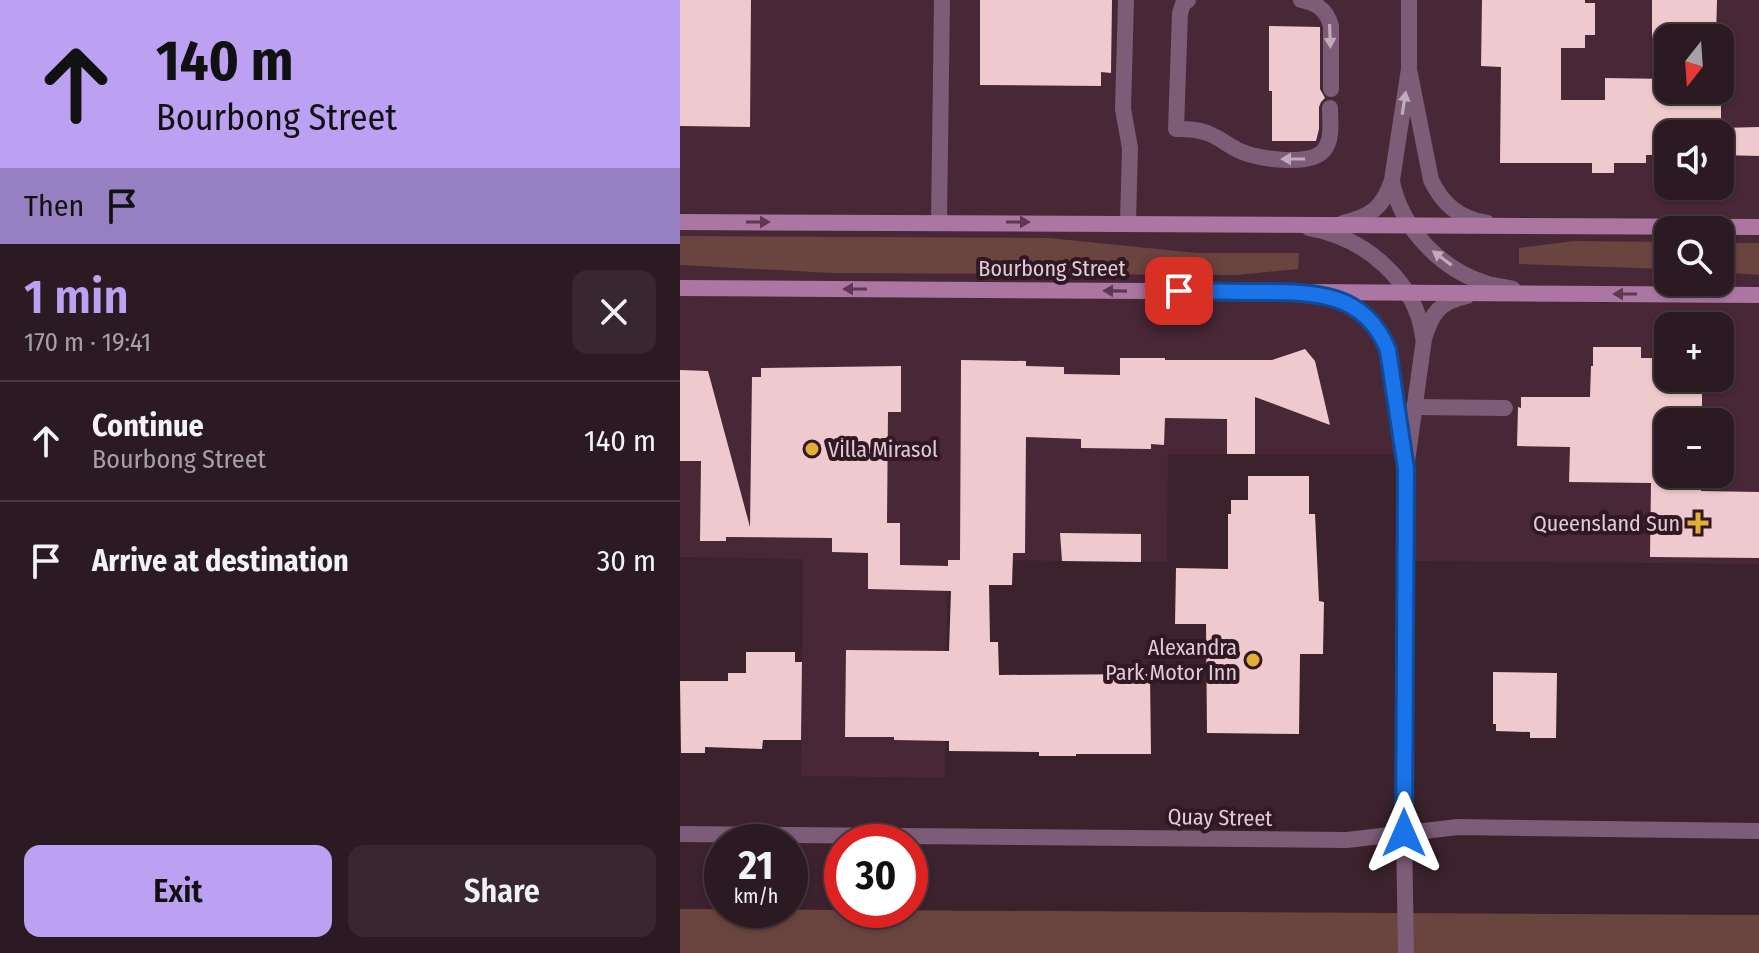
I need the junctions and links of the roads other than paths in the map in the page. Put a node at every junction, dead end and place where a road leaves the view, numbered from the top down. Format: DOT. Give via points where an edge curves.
graph roads {
  1 [pos="942,0"];
  2 [pos="1126,0"];
  3 [pos="1188,0"];
  4 [pos="1301,0"];
  5 [pos="1409,0"];
  6 [pos="1409,69"];
  7 [pos="1331,89"];
  8 [pos="1330,108"];
  9 [pos="1392,180"];
  10 [pos="680,222"];
  11 [pos="939,222"];
  12 [pos="1128,222"];
  13 [pos="1285,224"];
  14 [pos="1334,225"];
  15 [pos="1410,225"];
  16 [pos="1498,225"];
  17 [pos="1759,227"];
  18 [pos="680,288"];
  19 [pos="1305,292"];
  20 [pos="1407,293"];
  21 [pos="1489,293"];
  22 [pos="1537,293"];
  23 [pos="1759,295"];
  24 [pos="1424,339"];
  25 [pos="1414,407"];
  26 [pos="1505,408"];
  27 [pos="1406,469"];
  28 [pos="1759,831"];
  29 [pos="1404,833"];
  30 [pos="680,834"];
  31 [pos="1406,953"];
  1 -- 11 [label="street"];
  2 -- 12 [label="street"];
  8 -- 3 [label="street, one-way" via="1327,146 1301,160 1254,157 1211,134 1176,129 1181,8"];
  4 -- 7 [label="street, one-way" via="1319,6 1329,19"];
  5 -- 6 [label="street"];
  9 -- 6 [label="street, one-way"];
  6 -- 16 [label="street" via="1439,197 1461,215"];
  9 -- 14 [label="street" via="1380,205 1369,214"];
  9 -- 15 [label="street"];
  10 -- 11 [label="main road, Bourbong Street, one-way"];
  11 -- 12 [label="main road, Bourbong Street, one-way"];
  12 -- 13 [label="main road, Bourbong Street"];
  13 -- 14 [label="main road, Bourbong Street"];
  13 -- 20 [label="street" via="1359,245"];
  14 -- 15 [label="main road, Bourbong Street"];
  15 -- 16 [label="main road, Bourbong Street"];
  22 -- 15 [label="street, one-way" via="1471,277 1435,254"];
  16 -- 17 [label="main road, Bourbong Street"];
  19 -- 18 [label="main road, Bourbong Street, one-way"];
  19 -- 20 [label="main road, Bourbong Street"];
  19 -- 27 [label="street" via="1361,311 1383,338"];
  20 -- 21 [label="main road, Bourbong Street"];
  20 -- 24 [label="street"];
  21 -- 22 [label="main road, Bourbong Street"];
  21 -- 24 [label="street" via="1439,307"];
  23 -- 22 [label="main road, Bourbong Street, one-way"];
  24 -- 25 [label="street"];
  25 -- 26 [label="street"];
  25 -- 27 [label="street"];
  27 -- 29 [label="street"];
  28 -- 29 [label="street, Quay Street" via="1458,827"];
  29 -- 30 [label="street, Quay Street" via="1347,840"];
  29 -- 31 [label="street"];
}
